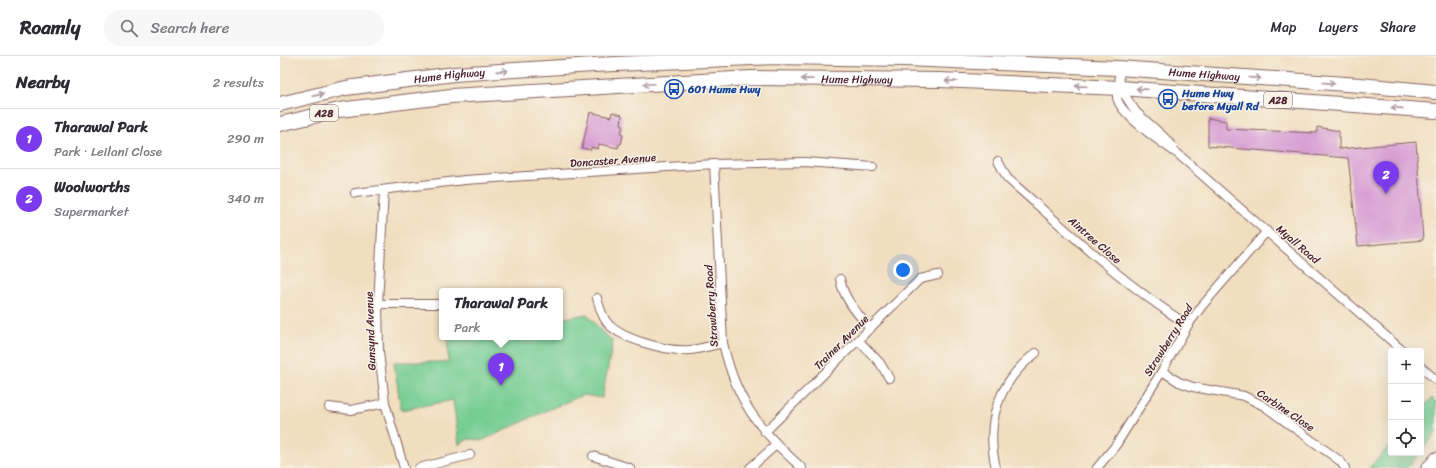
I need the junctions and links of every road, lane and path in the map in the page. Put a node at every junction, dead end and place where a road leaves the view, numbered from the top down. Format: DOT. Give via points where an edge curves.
graph roads {
  1 [pos="1118,68"];
  2 [pos="1120,88"];
  3 [pos="1436,92"];
  4 [pos="280,104"];
  5 [pos="1436,111"];
  6 [pos="280,124"];
  7 [pos="998,161"];
  8 [pos="714,164"];
  9 [pos="873,167"];
  10 [pos="384,190"];
  11 [pos="355,193"];
  12 [pos="1267,231"];
  13 [pos="938,275"];
  14 [pos="840,279"];
  15 [pos="597,298"];
  16 [pos="378,304"];
  17 [pos="439,304"];
  18 [pos="1188,325"];
  19 [pos="870,329"];
  20 [pos="859,340"];
  21 [pos="723,343"];
  22 [pos="1400,348"];
  23 [pos="1036,353"];
  24 [pos="1424,370"];
  25 [pos="1162,371"];
  26 [pos="889,378"];
  27 [pos="1436,380"];
  28 [pos="385,403"];
  29 [pos="329,407"];
  30 [pos="765,432"];
  31 [pos="776,445"];
  32 [pos="470,455"];
  33 [pos="593,456"];
  34 [pos="1436,458"];
  35 [pos="404,468"];
  36 [pos="419,468"];
  37 [pos="630,468"];
  38 [pos="750,468"];
  39 [pos="802,468"];
  40 [pos="996,468"];
  41 [pos="1097,468"];
  42 [pos="1345,468"];
  43 [pos="1427,468"];
  1 -- 2 [label="street, Myall Road"];
  1 -- 3 [label="highway, Hume Highway / A28, one-way"];
  4 -- 1 [label="highway, Hume Highway / A28, one-way" via="346,88 454,74 609,64 776,57 905,58"];
  5 -- 2 [label="highway, Hume Highway / A28, one-way"];
  2 -- 6 [label="highway, Hume Highway / A28, one-way" via="940,80 751,78 451,96 339,110"];
  2 -- 12 [label="street, Myall Road" via="1117,95 1119,104 1125,111"];
  7 -- 18 [label="street, Aintree Close" via="1007,178 1111,269 1161,308"];
  8 -- 9 [label="street, Doncaster Avenue" via="805,162"];
  8 -- 10 [label="street, Doncaster Avenue" via="465,180"];
  8 -- 21 [label="street, Strawberry Road"];
  10 -- 11 [label="street, Doncaster Avenue"];
  10 -- 16 [label="street, Gunsynd Avenue"];
  12 -- 18 [label="street, Strawberry Road"];
  12 -- 22 [label="street, Myall Road"];
  13 -- 19 [label="street, Trainer Avenue" via="920,279"];
  14 -- 19 [label="street" via="846,299"];
  15 -- 21 [label="street" via="605,320 626,337 668,348 690,350"];
  16 -- 17 [label="street"];
  16 -- 28 [label="street, Gunsynd Avenue" via="379,352"];
  18 -- 25 [label="street, Strawberry Road"];
  19 -- 20 [label="street, Trainer Avenue"];
  20 -- 26 [label="street" via="880,363"];
  20 -- 30 [label="street, Trainer Avenue"];
  21 -- 30 [label="street, Strawberry Road" via="741,398"];
  23 -- 40 [label="street" via="1022,363 1013,374 996,409 992,426"];
  24 -- 27 [label="street"];
  25 -- 41 [label="street, Strawberry Road" via="1116,445"];
  25 -- 42 [label="street, Carbine Close" via="1193,387 1244,396 1255,401 1332,455"];
  28 -- 29 [label="street" via="350,410"];
  28 -- 35 [label="street, Gunsynd Avenue"];
  30 -- 31 [label="street, Strawberry Road"];
  31 -- 38 [label="street"];
  31 -- 39 [label="street, Strawberry Road"];
  32 -- 36 [label="street"];
  33 -- 37 [label="street"];
  34 -- 43 [label="street"];
}
